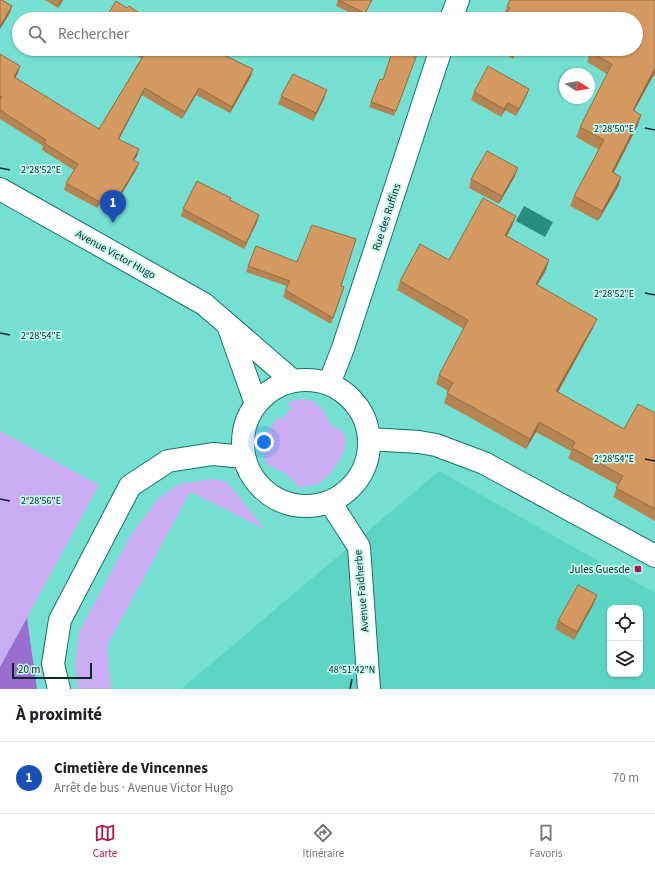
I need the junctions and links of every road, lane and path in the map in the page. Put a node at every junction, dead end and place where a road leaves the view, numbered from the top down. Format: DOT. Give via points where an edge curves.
graph roads {
  1 [pos="458,0"];
  2 [pos="454,12"];
  3 [pos="440,56"];
  4 [pos="0,189"];
  5 [pos="228,326"];
  6 [pos="293,381"];
  7 [pos="329,384"];
  8 [pos="256,404"];
  9 [pos="369,439"];
  10 [pos="244,458"];
  11 [pos="330,502"];
  12 [pos="655,556"];
  13 [pos="59,689"];
  14 [pos="369,689"];
  1 -- 2 [label="main road"];
  3 -- 7 [label="main road, Rue des Ruffins"];
  4 -- 5 [label="main road, Avenue Victor Hugo" via="204,304"];
  5 -- 6 [label="main road, Avenue Victor Hugo"];
  5 -- 8 [label="main road, Avenue Victor Hugo"];
  6 -- 7 [label="main road"];
  6 -- 8 [label="main road" via="272,389"];
  7 -- 9 [label="main road" via="349,397 363,416"];
  8 -- 10 [label="main road" via="246,420 242,439"];
  9 -- 11 [label="main road" via="367,459 360,477 347,492"];
  9 -- 12 [label="main road" via="436,445 484,463"];
  10 -- 11 [label="main road" via="252,478 267,494 287,504 308,506"];
  10 -- 13 [label="main road" via="213,454 168,461 130,486 60,620 53,664"];
  11 -- 14 [label="main road, Avenue Faidherbe" via="359,547"];
}
